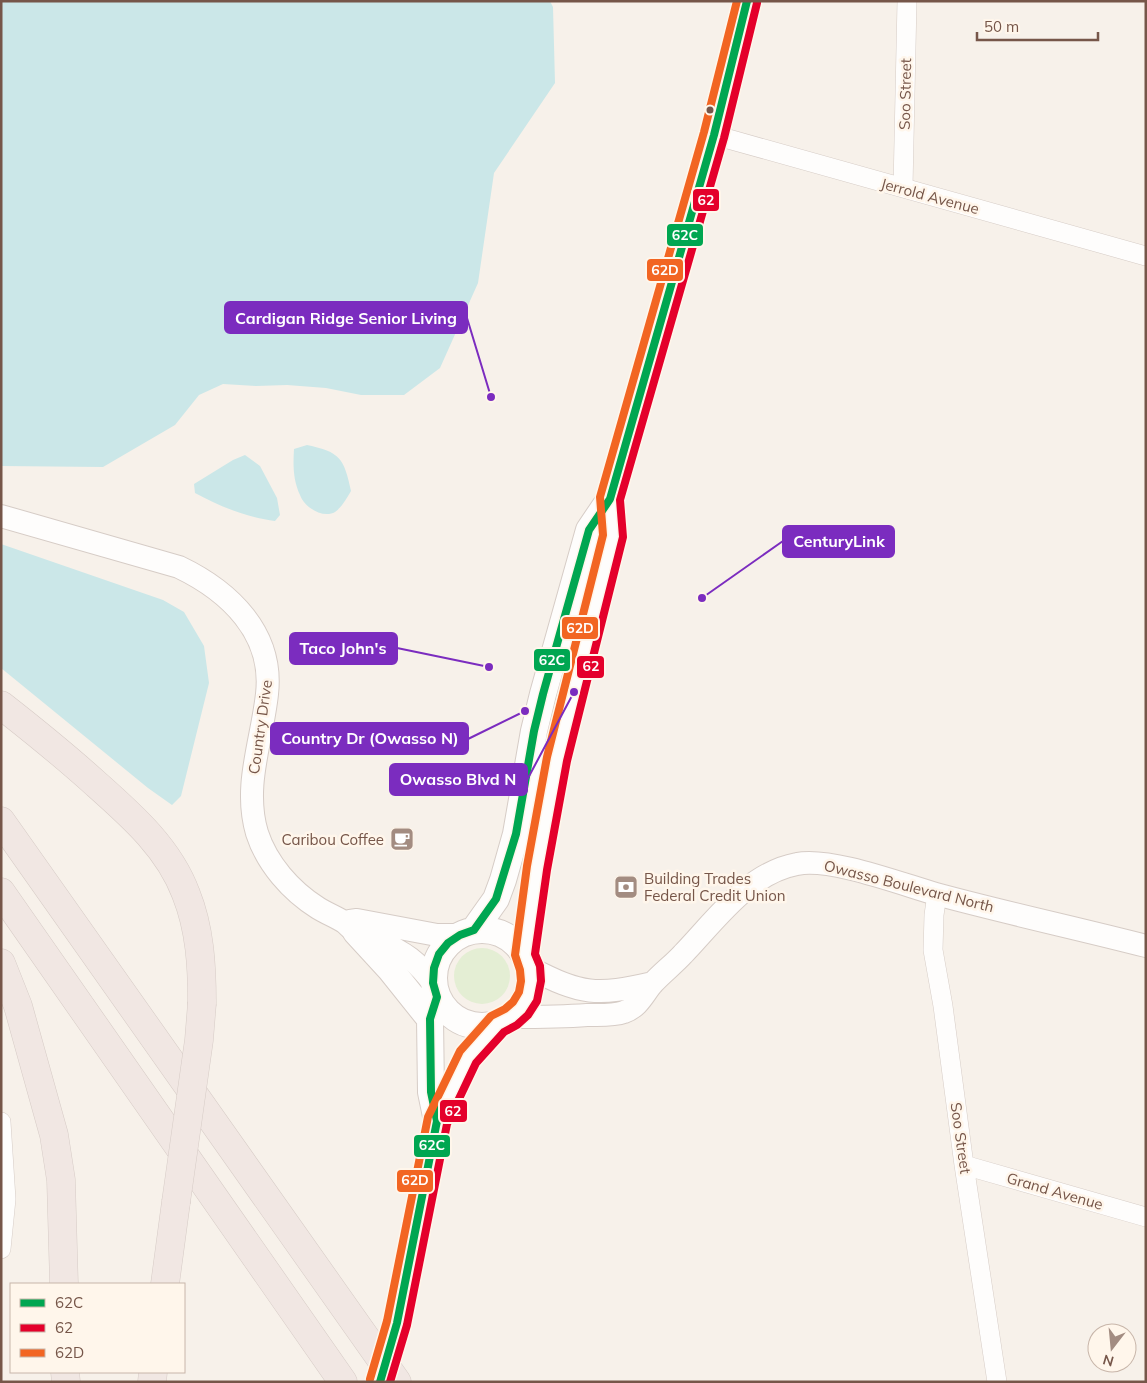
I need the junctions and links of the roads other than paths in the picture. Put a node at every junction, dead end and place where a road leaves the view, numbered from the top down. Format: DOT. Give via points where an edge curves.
graph roads {
  1 [pos="747,1"];
  2 [pos="907,1"];
  3 [pos="714,135"];
  4 [pos="903,187"];
  5 [pos="1146,256"];
  6 [pos="610,500"];
  7 [pos="1,516"];
  8 [pos="1,705"];
  9 [pos="1,821"];
  10 [pos="1,892"];
  11 [pos="937,894"];
  12 [pos="350,927"];
  13 [pos="467,932"];
  14 [pos="1146,946"];
  15 [pos="527,961"];
  16 [pos="1,963"];
  17 [pos="653,983"];
  18 [pos="433,999"];
  19 [pos="505,1021"];
  20 [pos="437,1121"];
  21 [pos="1,1122"];
  22 [pos="964,1165"];
  23 [pos="1146,1217"];
  24 [pos="1,1249"];
  25 [pos="64,1283"];
  26 [pos="165,1283"];
  27 [pos="343,1382"];
  28 [pos="380,1382"];
  29 [pos="397,1382"];
  30 [pos="997,1382"];
  1 -- 3 [label="main road"];
  2 -- 4 [label="street, Soo Street"];
  3 -- 4 [label="street, Jerrold Avenue"];
  3 -- 6 [label="main road"];
  4 -- 5 [label="street, Jerrold Avenue"];
  6 -- 13 [label="main road" via="590,530 543,694 516,834 503,880 496,899"];
  6 -- 15 [label="main road" via="613,536 557,759 537,868"];
  7 -- 12 [label="street, Country Drive" via="179,567 222,592 240,611 255,632 267,672 268,693 252,780 257,833 279,874 317,908"];
  8 -- 26 [label="highway, bridge" via="59,751 149,834 172,863 186,894 199,946 202,1003"];
  9 -- 29 [label="highway"];
  10 -- 27 [label="highway"];
  11 -- 14 [label="street, Owasso Boulevard North"];
  11 -- 17 [label="street, Owasso Boulevard North" via="820,863 807,862 786,867 758,880 744,891"];
  11 -- 22 [label="street, Soo Street" via="933,950"];
  12 -- 13 [label="street, Country Drive" via="357,920 437,935"];
  12 -- 18 [label="main road" via="390,969"];
  12 -- 18 [label="street, Country Drive" via="407,955 422,968"];
  13 -- 15 [label="main road" via="489,930 503,934 516,943"];
  13 -- 18 [label="main road" via="448,943 439,954 434,968"];
  15 -- 17 [label="street, Owasso Boulevard North" via="566,986 592,992 624,990"];
  15 -- 19 [label="main road" via="531,982 528,996 521,1008"];
  16 -- 25 [label="highway" via="18,1006 54,1135 61,1180"];
  17 -- 19 [label="street, Owasso Boulevard North" via="638,1004 624,1012"];
  18 -- 19 [label="main road" via="456,1019 469,1025 484,1027"];
  18 -- 20 [label="main road" via="431,1092"];
  19 -- 20 [label="main road" via="468,1057"];
  20 -- 28 [label="main road, bridge" via="397,1324"];
  21 -- 24 [label="street" via="6,1200"];
  22 -- 23 [label="street, Grand Avenue"];
  22 -- 30 [label="street, Soo Street"];
}
